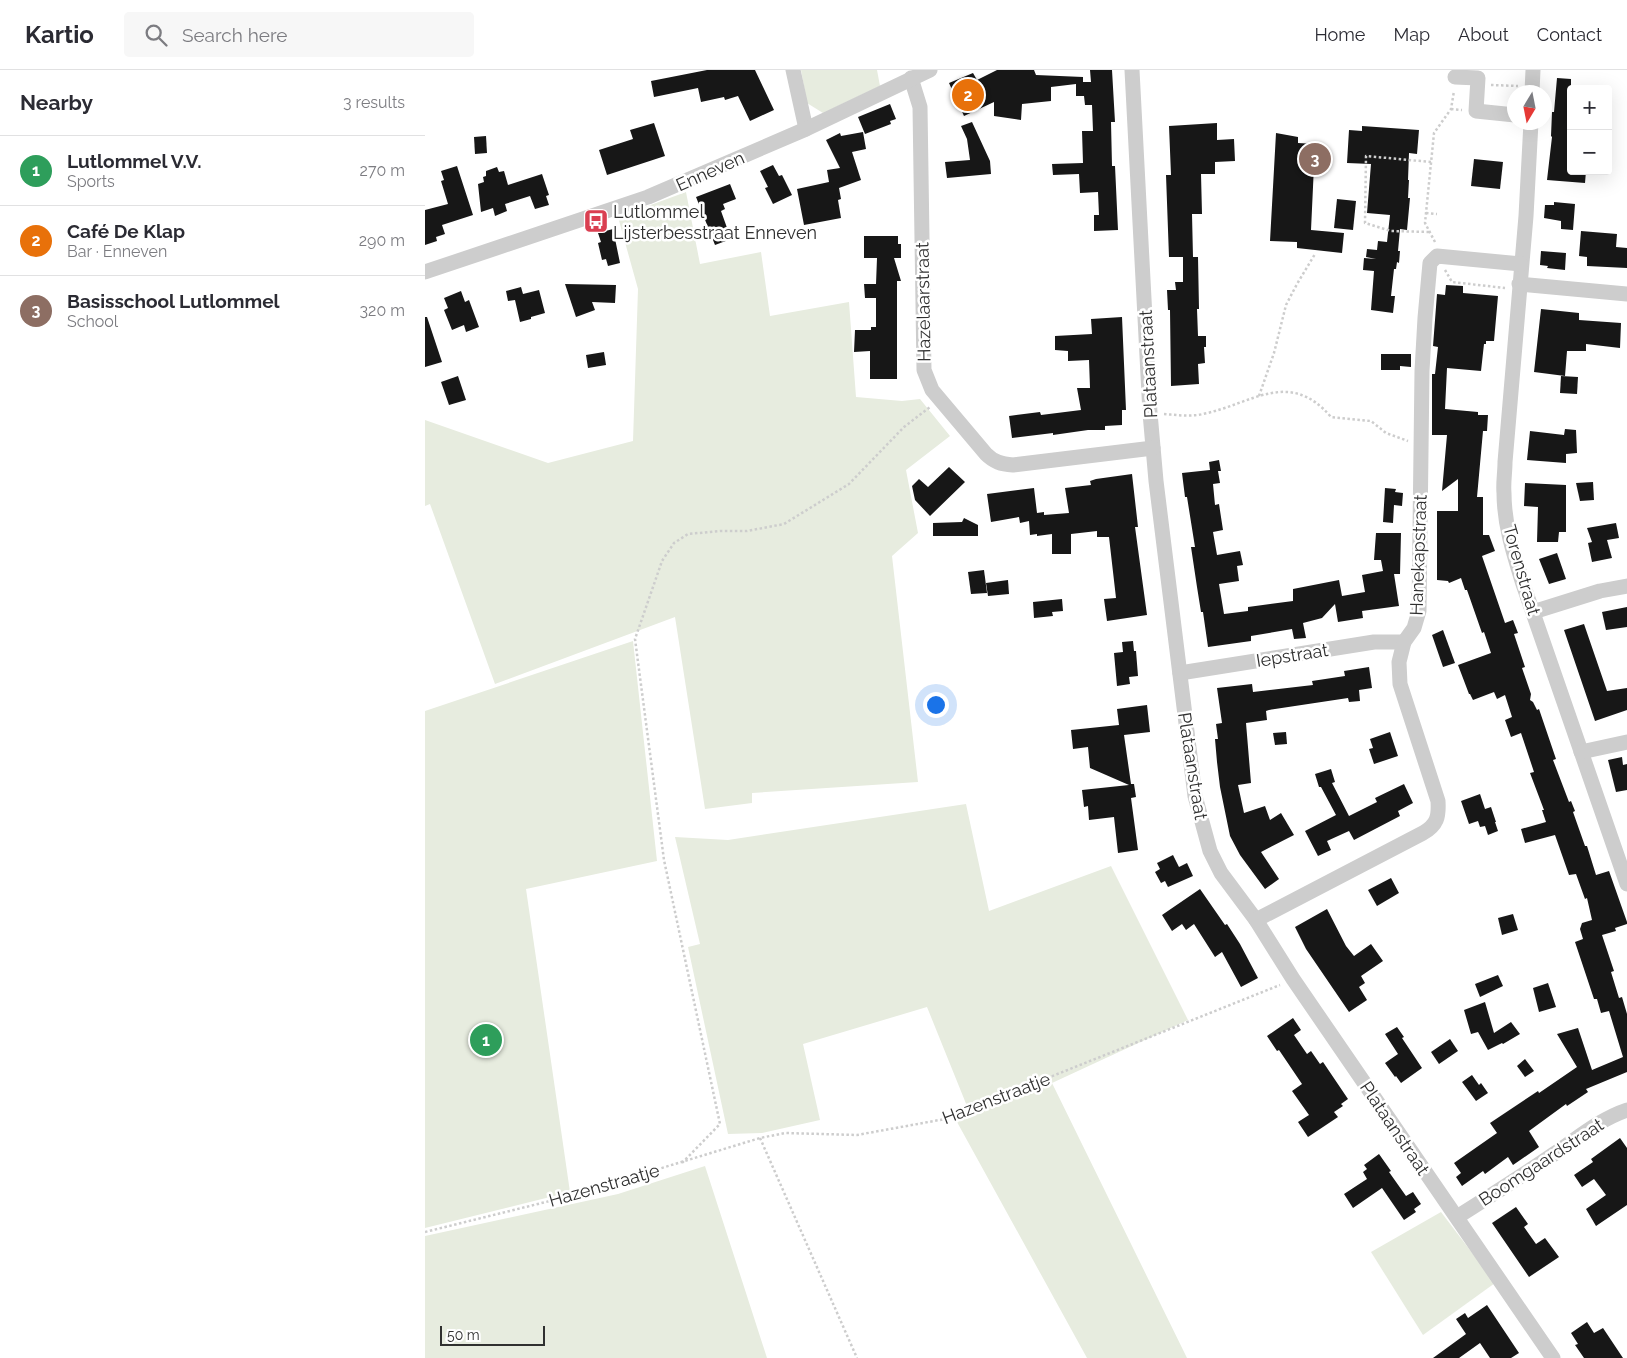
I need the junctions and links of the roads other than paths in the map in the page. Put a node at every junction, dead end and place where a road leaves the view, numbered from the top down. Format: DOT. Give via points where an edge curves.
graph roads {
  1 [pos="793,70"];
  2 [pos="930,70"];
  3 [pos="1132,70"];
  4 [pos="1533,70"];
  5 [pos="1455,77"];
  6 [pos="911,78"];
  7 [pos="1532,85"];
  8 [pos="1507,114"];
  9 [pos="806,129"];
  10 [pos="1530,130"];
  11 [pos="1521,264"];
  12 [pos="425,272"];
  13 [pos="1519,287"];
  14 [pos="1627,294"];
  15 [pos="1153,448"];
  16 [pos="1627,586"];
  17 [pos="1533,612"];
  18 [pos="1404,642"];
  19 [pos="1180,673"];
  20 [pos="1627,742"];
  21 [pos="1581,752"];
  22 [pos="1627,884"];
  23 [pos="1256,920"];
  24 [pos="1627,1110"];
  25 [pos="1457,1217"];
  26 [pos="1553,1358"];
  1 -- 9 [label="street"];
  2 -- 6 [label="street, Enneven"];
  3 -- 15 [label="street, Plataanstraat"];
  4 -- 7 [label="street"];
  5 -- 8 [label="street" via="1478,78 1476,111"];
  6 -- 9 [label="street, Enneven"];
  6 -- 15 [label="street, Hazelaarstraat" via="920,107 924,370 932,390 986,454 1002,464 1013,466"];
  9 -- 12 [label="street, Enneven" via="649,197"];
  10 -- 11 [label="street, Torenstraat"];
  11 -- 13 [label="street, Torenstraat"];
  11 -- 18 [label="street, Hanekapstraat" via="1437,256 1430,263 1425,318 1419,611 1414,628"];
  13 -- 14 [label="street"];
  13 -- 17 [label="street, Torenstraat" via="1504,493 1511,548"];
  15 -- 19 [label="street, Plataanstraat"];
  16 -- 17 [label="street"];
  17 -- 21 [label="street, Torenstraat"];
  18 -- 19 [label="street, Iepstraat" via="1374,642"];
  18 -- 23 [label="street, Hanekapstraat" via="1399,662 1400,684 1438,801 1439,812 1433,827"];
  19 -- 23 [label="street, Plataanstraat" via="1195,796 1210,851 1221,873"];
  20 -- 21 [label="street"];
  21 -- 22 [label="street, Torenstraat"];
  23 -- 25 [label="street, Plataanstraat"];
  24 -- 25 [label="street, Boomgaardstraat" via="1577,1138"];
  25 -- 26 [label="street, Plataanstraat"];
}
